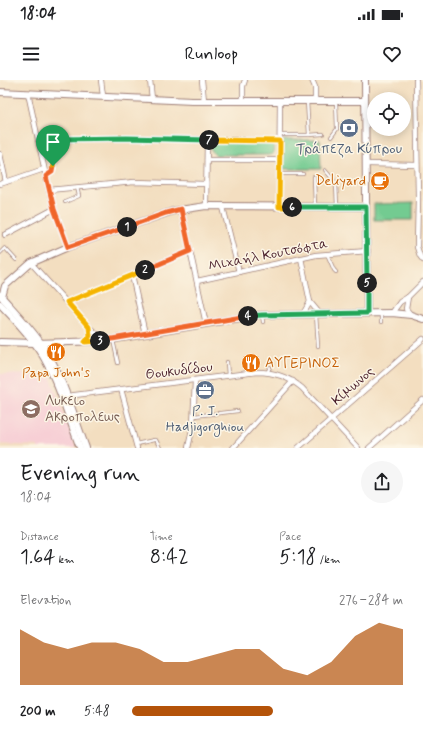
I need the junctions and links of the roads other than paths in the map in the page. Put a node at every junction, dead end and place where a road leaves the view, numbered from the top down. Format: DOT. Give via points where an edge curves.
graph roads {
  1 [pos="101,80"];
  2 [pos="150,80"];
  3 [pos="202,80"];
  4 [pos="245,80"];
  5 [pos="312,80"];
  6 [pos="365,80"];
  7 [pos="416,80"];
  8 [pos="0,92"];
  9 [pos="28,93"];
  10 [pos="103,96"];
  11 [pos="152,99"];
  12 [pos="307,100"];
  13 [pos="315,100"];
  14 [pos="365,100"];
  15 [pos="204,101"];
  16 [pos="242,101"];
  17 [pos="280,101"];
  18 [pos="336,101"];
  19 [pos="323,134"];
  20 [pos="280,135"];
  21 [pos="309,135"];
  22 [pos="331,137"];
  23 [pos="423,138"];
  24 [pos="54,139"];
  25 [pos="417,139"];
  26 [pos="38,140"];
  27 [pos="207,140"];
  28 [pos="280,141"];
  29 [pos="0,154"];
  30 [pos="206,160"];
  31 [pos="279,160"];
  32 [pos="366,164"];
  33 [pos="417,165"];
  34 [pos="44,169"];
  35 [pos="325,170"];
  36 [pos="279,174"];
  37 [pos="303,174"];
  38 [pos="46,176"];
  39 [pos="314,177"];
  40 [pos="6,182"];
  41 [pos="0,184"];
  42 [pos="206,184"];
  43 [pos="77,187"];
  44 [pos="49,190"];
  45 [pos="421,197"];
  46 [pos="64,202"];
  47 [pos="206,206"];
  48 [pos="223,207"];
  49 [pos="279,207"];
  50 [pos="315,207"];
  51 [pos="337,207"];
  52 [pos="366,207"];
  53 [pos="54,209"];
  54 [pos="181,209"];
  55 [pos="5,235"];
  56 [pos="68,247"];
  57 [pos="190,251"];
  58 [pos="368,252"];
  59 [pos="0,253"];
  60 [pos="327,254"];
  61 [pos="301,258"];
  62 [pos="16,260"];
  63 [pos="423,260"];
  64 [pos="31,263"];
  65 [pos="239,272"];
  66 [pos="336,272"];
  67 [pos="132,275"];
  68 [pos="197,281"];
  69 [pos="423,282"];
  70 [pos="3,286"];
  71 [pos="1,296"];
  72 [pos="408,297"];
  73 [pos="67,302"];
  74 [pos="310,302"];
  75 [pos="0,304"];
  76 [pos="367,313"];
  77 [pos="381,313"];
  78 [pos="392,313"];
  79 [pos="303,314"];
  80 [pos="318,314"];
  81 [pos="262,315"];
  82 [pos="411,315"];
  83 [pos="423,318"];
  84 [pos="263,322"];
  85 [pos="381,322"];
  86 [pos="206,324"];
  87 [pos="89,327"];
  88 [pos="24,330"];
  89 [pos="145,334"];
  90 [pos="423,339"];
  91 [pos="113,340"];
  92 [pos="104,341"];
  93 [pos="0,342"];
  94 [pos="62,342"];
  95 [pos="85,342"];
  96 [pos="16,343"];
  97 [pos="38,343"];
  98 [pos="318,346"];
  99 [pos="50,357"];
  100 [pos="227,362"];
  101 [pos="118,363"];
  102 [pos="270,366"];
  103 [pos="267,373"];
  104 [pos="228,376"];
  105 [pos="195,380"];
  106 [pos="293,381"];
  107 [pos="121,389"];
  108 [pos="67,396"];
  109 [pos="423,400"];
  110 [pos="238,411"];
  111 [pos="194,416"];
  112 [pos="332,419"];
  113 [pos="136,446"];
  114 [pos="80,448"];
  115 [pos="86,448"];
  116 [pos="160,448"];
  117 [pos="188,448"];
  118 [pos="233,448"];
  119 [pos="298,448"];
  120 [pos="358,448"];
  121 [pos="369,448"];
  1 -- 10 [label="street"];
  2 -- 11 [label="street"];
  3 -- 15 [label="street"];
  4 -- 16 [label="street"];
  5 -- 13 [label="street"];
  6 -- 14 [label="street"];
  7 -- 25 [label="street"];
  8 -- 9 [label="street"];
  9 -- 10 [label="street"];
  9 -- 26 [label="street"];
  10 -- 11 [label="street"];
  11 -- 15 [label="street"];
  12 -- 13 [label="street"];
  12 -- 17 [label="street"];
  12 -- 21 [label="lane"];
  13 -- 18 [label="street"];
  14 -- 18 [label="street"];
  14 -- 32 [label="street"];
  15 -- 16 [label="street"];
  16 -- 17 [label="street"];
  17 -- 20 [label="street"];
  18 -- 22 [label="lane" via="337,129"];
  19 -- 21 [label="lane"];
  20 -- 21 [label="lane"];
  20 -- 28 [label="street"];
  23 -- 25 [label="street"];
  24 -- 26 [label="street"];
  24 -- 27 [label="street"];
  24 -- 38 [label="lane" via="52,172"];
  25 -- 33 [label="street"];
  26 -- 34 [label="street"];
  27 -- 28 [label="street"];
  27 -- 30 [label="street"];
  28 -- 31 [label="street"];
  29 -- 40 [label="street"];
  30 -- 31 [label="street"];
  30 -- 42 [label="street"];
  31 -- 36 [label="street"];
  32 -- 33 [label="street"];
  32 -- 52 [label="street"];
  33 -- 45 [label="street"];
  34 -- 38 [label="street"];
  34 -- 40 [label="street"];
  35 -- 51 [label="lane" via="336,183"];
  36 -- 37 [label="lane"];
  36 -- 49 [label="street"];
  38 -- 44 [label="street"];
  39 -- 50 [label="lane"];
  40 -- 41 [label="street"];
  42 -- 43 [label="street" via="134,182"];
  42 -- 47 [label="street"];
  43 -- 44 [label="street"];
  43 -- 46 [label="lane" via="79,196"];
  44 -- 53 [label="street"];
  45 -- 63 [label="street" via="417,247"];
  47 -- 48 [label="street"];
  47 -- 54 [label="street"];
  48 -- 49 [label="street"];
  48 -- 65 [label="street"];
  49 -- 50 [label="street"];
  50 -- 51 [label="street"];
  51 -- 52 [label="street"];
  52 -- 58 [label="street"];
  53 -- 55 [label="street"];
  53 -- 56 [label="street"];
  54 -- 56 [label="street"];
  54 -- 57 [label="street"];
  56 -- 64 [label="street"];
  57 -- 67 [label="street"];
  57 -- 68 [label="street"];
  58 -- 60 [label="street, Μιχαήλ Κουτσόφτα"];
  58 -- 76 [label="street"];
  59 -- 62 [label="lane" via="5,248"];
  60 -- 61 [label="street, Μιχαήλ Κουτσόφτα"];
  60 -- 66 [label="lane"];
  61 -- 65 [label="street, Μιχαήλ Κουτσόφτα"];
  61 -- 74 [label="street"];
  64 -- 70 [label="street"];
  64 -- 73 [label="street"];
  65 -- 68 [label="street, Μιχαήλ Κουτσόφτα"];
  67 -- 73 [label="street"];
  67 -- 89 [label="street"];
  68 -- 86 [label="street"];
  69 -- 72 [label="street"];
  70 -- 71 [label="street"];
  71 -- 97 [label="street"];
  72 -- 78 [label="street" via="400,302"];
  72 -- 82 [label="street" via="406,310"];
  73 -- 87 [label="street"];
  74 -- 79 [label="street"];
  74 -- 80 [label="street"];
  75 -- 88 [label="street"];
  76 -- 77 [label="street"];
  76 -- 80 [label="street"];
  77 -- 78 [label="street"];
  77 -- 85 [label="lane"];
  78 -- 82 [label="street"];
  79 -- 80 [label="street"];
  79 -- 81 [label="street"];
  80 -- 98 [label="lane"];
  81 -- 84 [label="lane"];
  81 -- 86 [label="street"];
  82 -- 83 [label="street"];
  86 -- 89 [label="street"];
  87 -- 92 [label="street"];
  87 -- 95 [label="street" via="90,336"];
  88 -- 96 [label="street" via="21,339"];
  88 -- 97 [label="street"];
  89 -- 91 [label="street"];
  90 -- 112 [label="street, Κίμωνος"];
  91 -- 92 [label="street"];
  91 -- 101 [label="lane"];
  92 -- 95 [label="street"];
  93 -- 96 [label="street"];
  94 -- 95 [label="street"];
  94 -- 97 [label="street"];
  94 -- 99 [label="street" via="52,350"];
  96 -- 97 [label="street"];
  97 -- 99 [label="street"];
  97 -- 114 [label="street"];
  99 -- 108 [label="street"];
  100 -- 104 [label="lane"];
  102 -- 103 [label="lane"];
  103 -- 104 [label="street, Θουκυδίδου"];
  103 -- 106 [label="street, Θουκυδίδου" via="284,376"];
  104 -- 105 [label="street, Θουκυδίδου"];
  105 -- 107 [label="street, Θουκυδίδου"];
  105 -- 111 [label="street"];
  106 -- 112 [label="street"];
  106 -- 118 [label="street"];
  107 -- 108 [label="street, Θουκυδίδου"];
  107 -- 113 [label="street"];
  108 -- 115 [label="street"];
  109 -- 121 [label="street"];
  110 -- 111 [label="lane"];
  111 -- 117 [label="street"];
  112 -- 119 [label="street, Κίμωνος"];
  112 -- 120 [label="street"];
  113 -- 116 [label="lane" via="156,440"];
}
